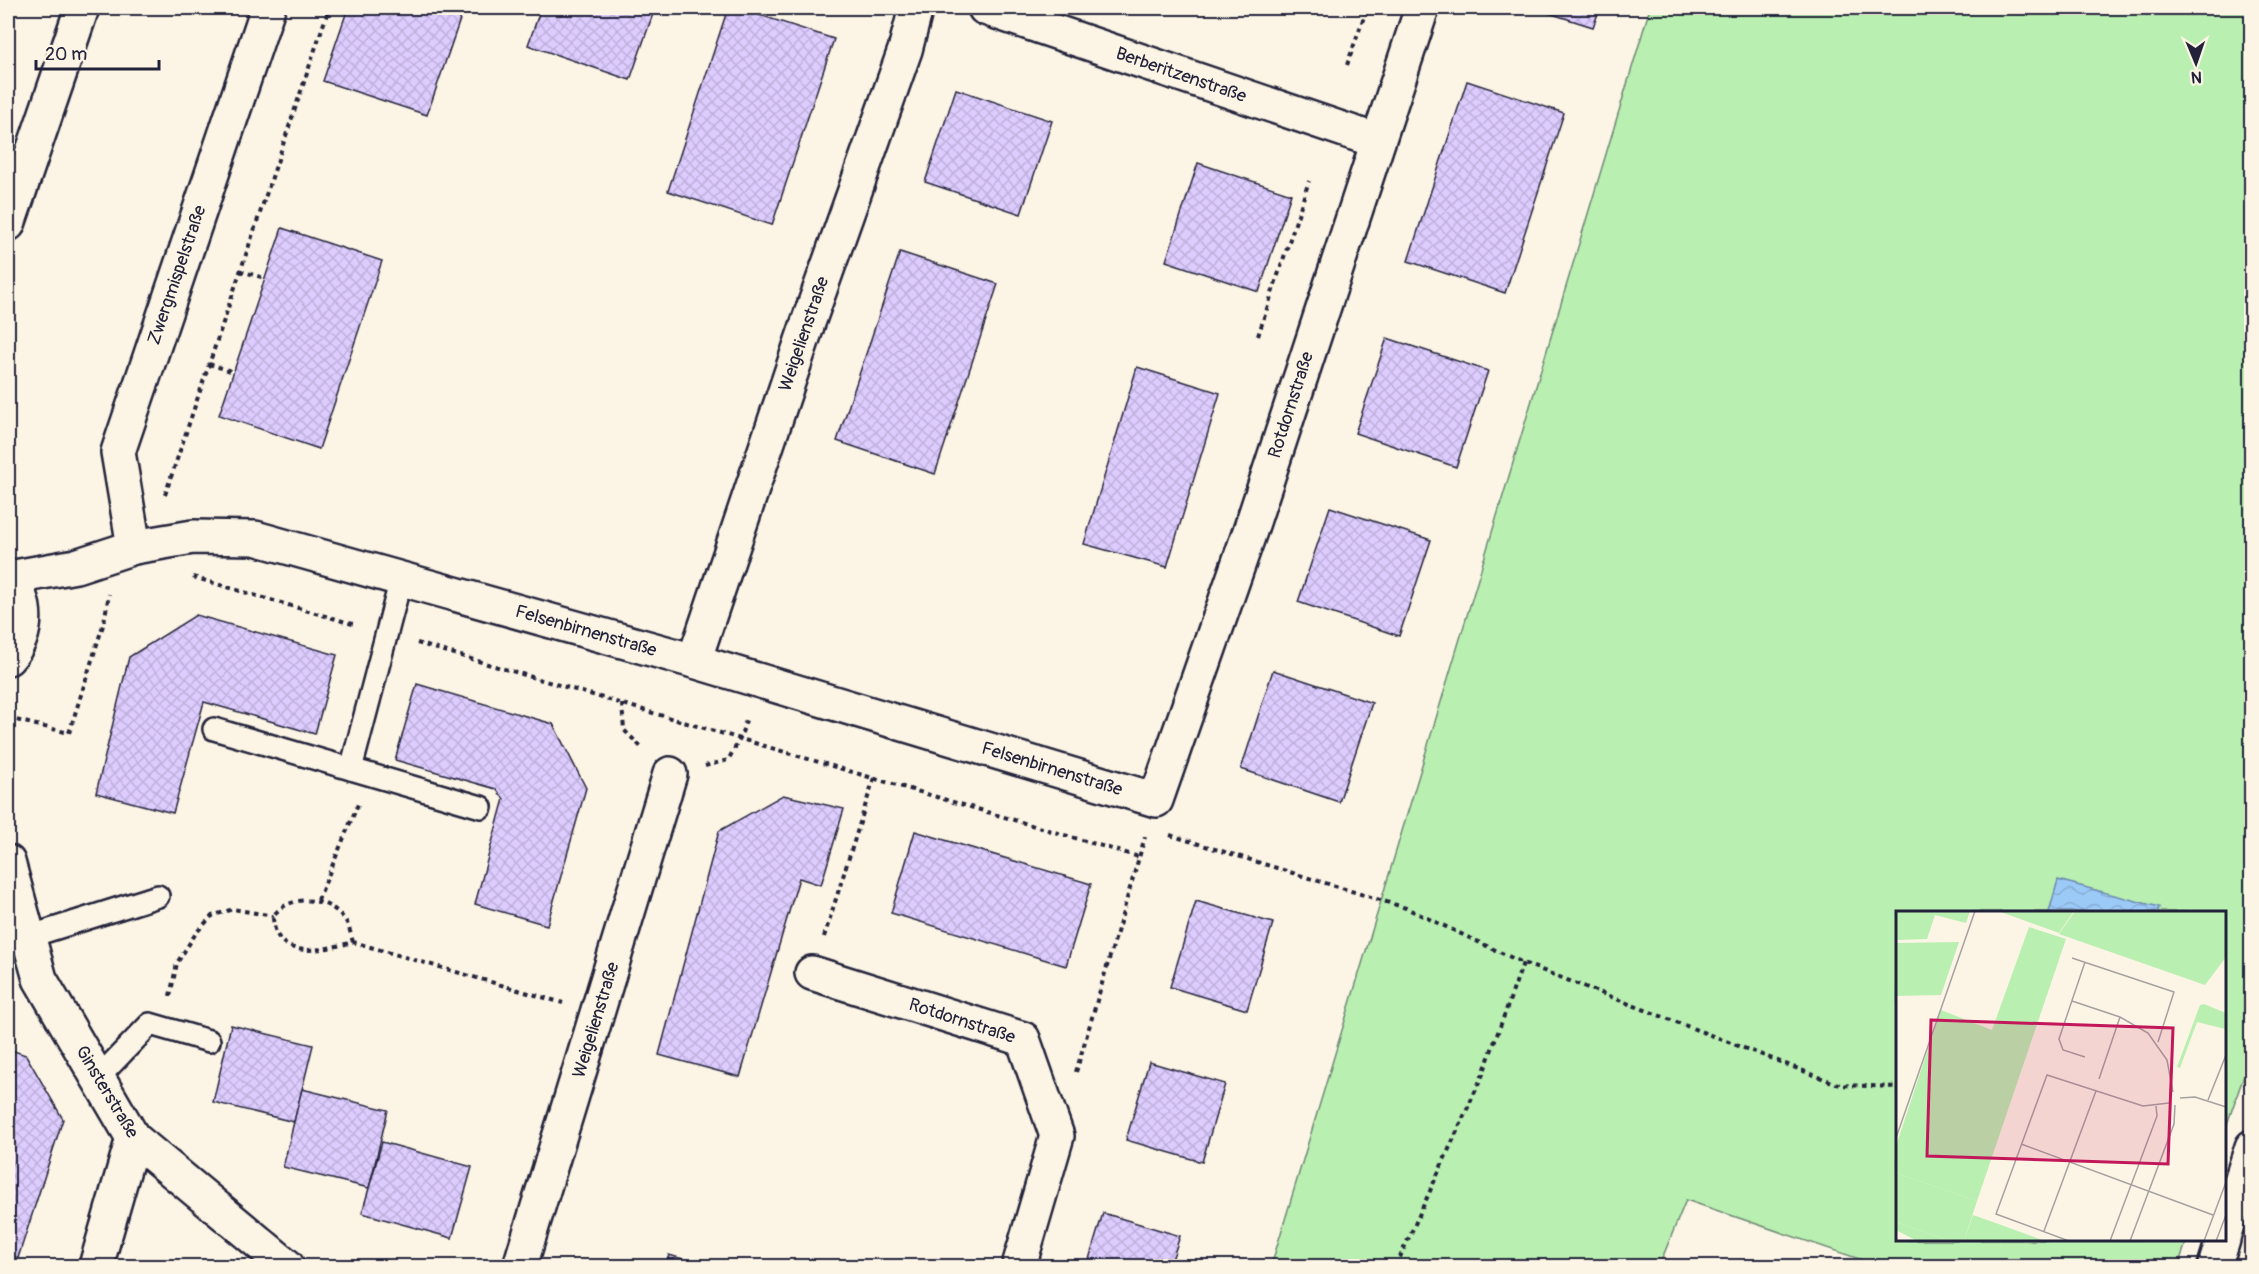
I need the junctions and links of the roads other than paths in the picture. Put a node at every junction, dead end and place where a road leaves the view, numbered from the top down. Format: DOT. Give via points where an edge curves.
graph roads {
  1 [pos="82,8"];
  2 [pos="268,8"];
  3 [pos="916,8"];
  4 [pos="985,8"];
  5 [pos="1422,8"];
  6 [pos="1377,141"];
  7 [pos="8,224"];
  8 [pos="136,547"];
  9 [pos="8,577"];
  10 [pos="401,579"];
  11 [pos="8,658"];
  12 [pos="694,661"];
  13 [pos="214,729"];
  14 [pos="360,772"];
  15 [pos="670,774"];
  16 [pos="481,807"];
  17 [pos="1151,814"];
  18 [pos="8,862"];
  19 [pos="158,896"];
  20 [pos="28,937"];
  21 [pos="812,973"];
  22 [pos="209,1041"];
  23 [pos="98,1078"];
  24 [pos="133,1138"];
  25 [pos="2252,1147"];
  26 [pos="2226,1228"];
  27 [pos="2222,1241"];
  28 [pos="96,1266"];
  29 [pos="287,1266"];
  30 [pos="520,1266"];
  31 [pos="1019,1266"];
  32 [pos="2215,1266"];
  1 -- 7 [label="street"];
  2 -- 8 [label="street, Zwergmispelstraße" via="118,452"];
  3 -- 12 [label="street, Weigelienstraße"];
  4 -- 6 [label="street, Berberitzenstraße"];
  5 -- 6 [label="street, Rotdornstraße"];
  6 -- 17 [label="street, Rotdornstraße" via="1242,554"];
  8 -- 9 [label="street, Felsenbirnenstraße" via="76,566"];
  8 -- 10 [label="street, Felsenbirnenstraße" via="193,537 255,538"];
  9 -- 11 [label="street" via="19,592 24,626 21,639"];
  10 -- 12 [label="street, Felsenbirnenstraße"];
  10 -- 14 [label="lane"];
  12 -- 17 [label="street, Felsenbirnenstraße"];
  13 -- 14 [label="lane"];
  14 -- 16 [label="lane"];
  15 -- 30 [label="street, Weigelienstraße"];
  18 -- 20 [label="street, Ginsterstraße"];
  19 -- 20 [label="lane"];
  20 -- 23 [label="street, Ginsterstraße" via="40,979"];
  21 -- 31 [label="street, Rotdornstraße" via="1023,1039 1057,1136"];
  22 -- 23 [label="lane" via="150,1024"];
  23 -- 24 [label="street, Ginsterstraße"];
  24 -- 28 [label="street"];
  24 -- 29 [label="street, Ginsterstraße"];
  25 -- 26 [label="street"];
  27 -- 32 [label="street"];
}
